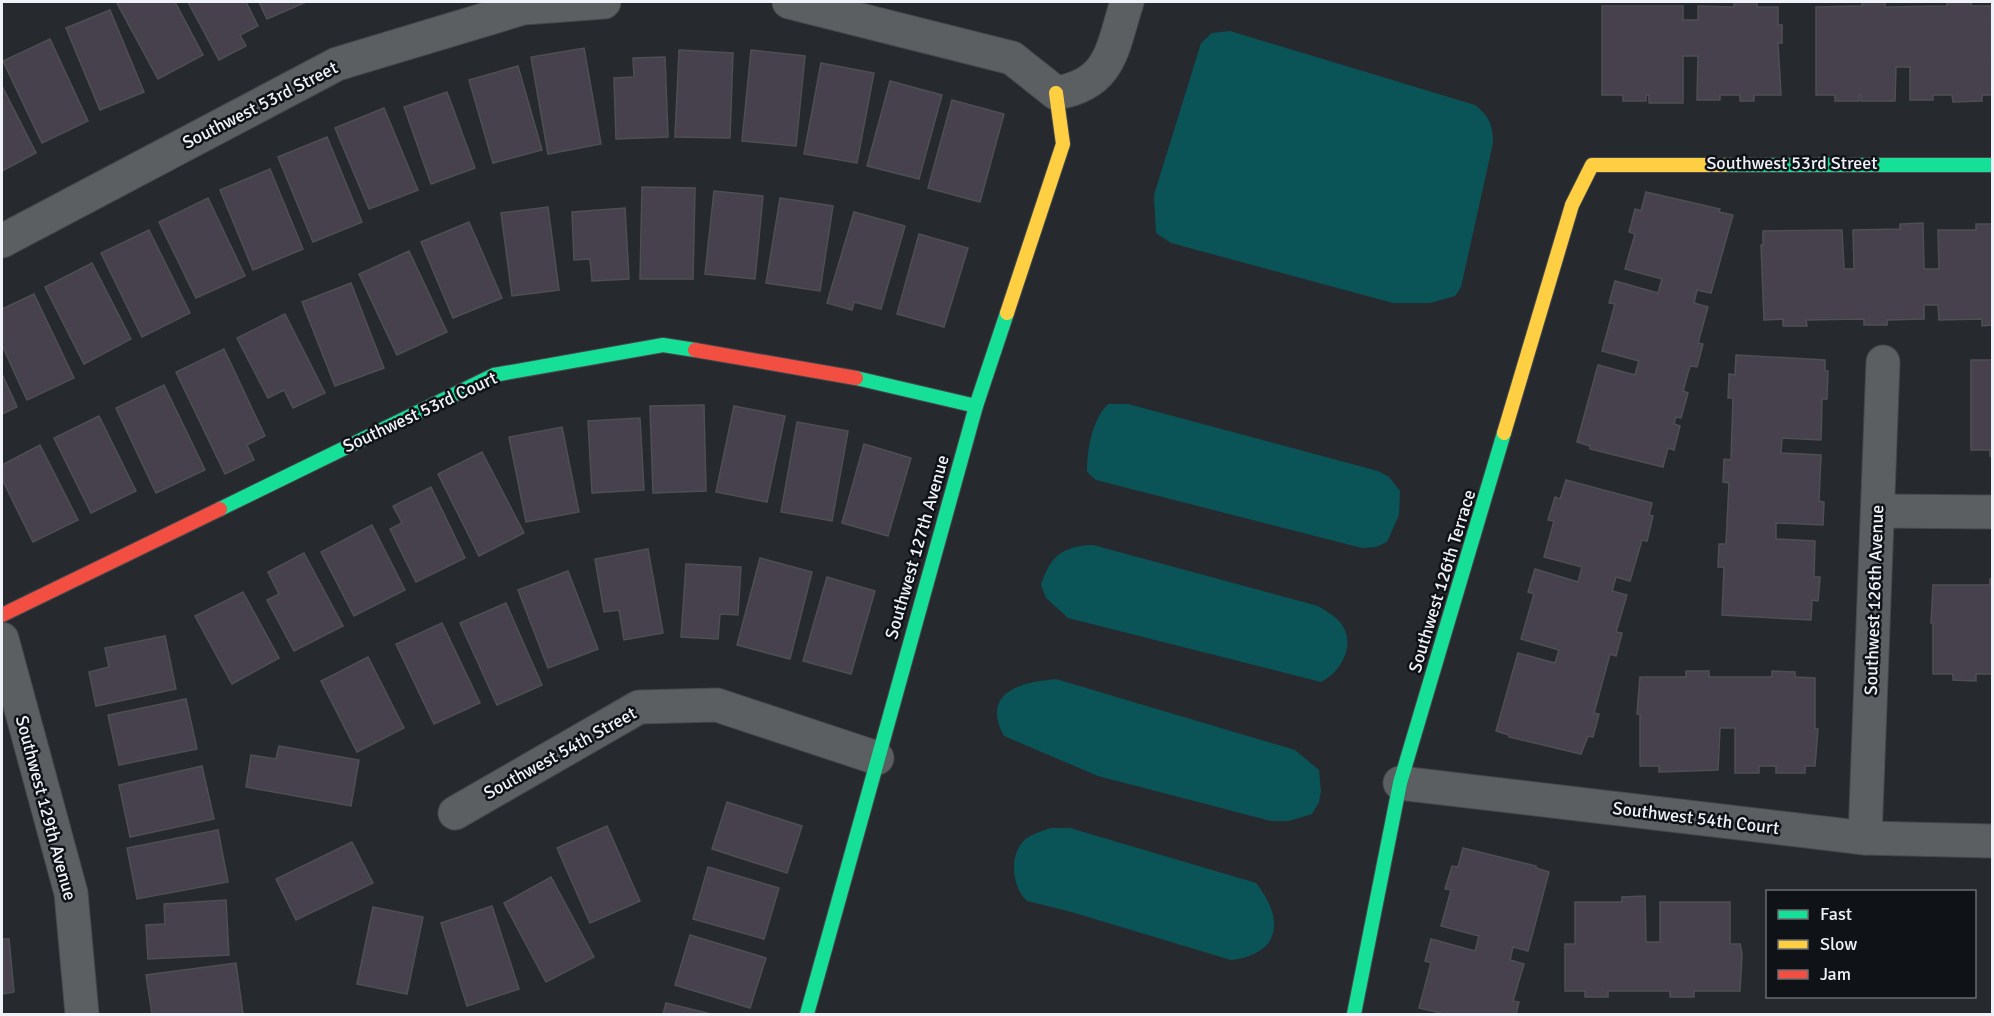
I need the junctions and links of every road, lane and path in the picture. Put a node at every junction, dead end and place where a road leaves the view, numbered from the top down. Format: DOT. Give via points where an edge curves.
graph roads {
  1 [pos="604,2"];
  2 [pos="789,2"];
  3 [pos="1126,2"];
  4 [pos="1056,93"];
  5 [pos="1592,165"];
  6 [pos="1992,165"];
  7 [pos="2,241"];
  8 [pos="1883,362"];
  9 [pos="976,406"];
  10 [pos="1878,511"];
  11 [pos="1992,512"];
  12 [pos="2,615"];
  13 [pos="2,639"];
  14 [pos="877,758"];
  15 [pos="1400,783"];
  16 [pos="454,813"];
  17 [pos="1865,838"];
  18 [pos="1992,841"];
  19 [pos="82,1014"];
  20 [pos="807,1014"];
  21 [pos="1353,1014"];
  1 -- 7 [label="street, Southwest 53rd Street" via="523,8 337,64"];
  2 -- 4 [label="street" via="1012,58"];
  3 -- 4 [label="street" via="1106,68 1078,89"];
  4 -- 9 [label="street, Southwest 127th Avenue" via="1063,144"];
  5 -- 6 [label="street, Southwest 53rd Street"];
  5 -- 15 [label="street, Southwest 126th Terrace" via="1572,205"];
  8 -- 10 [label="street, Southwest 126th Avenue"];
  9 -- 12 [label="street, Southwest 53rd Court" via="824,370 663,345 494,375"];
  9 -- 14 [label="street, Southwest 127th Avenue"];
  10 -- 11 [label="street"];
  10 -- 17 [label="street, Southwest 126th Avenue"];
  13 -- 19 [label="street, Southwest 129th Avenue" via="71,893"];
  14 -- 16 [label="street, Southwest 54th Street" via="717,705 639,707"];
  14 -- 20 [label="street, Southwest 127th Avenue"];
  15 -- 17 [label="street, Southwest 54th Court"];
  15 -- 21 [label="street, Southwest 126th Terrace"];
  17 -- 18 [label="street, Southwest 54th Court"];
}
